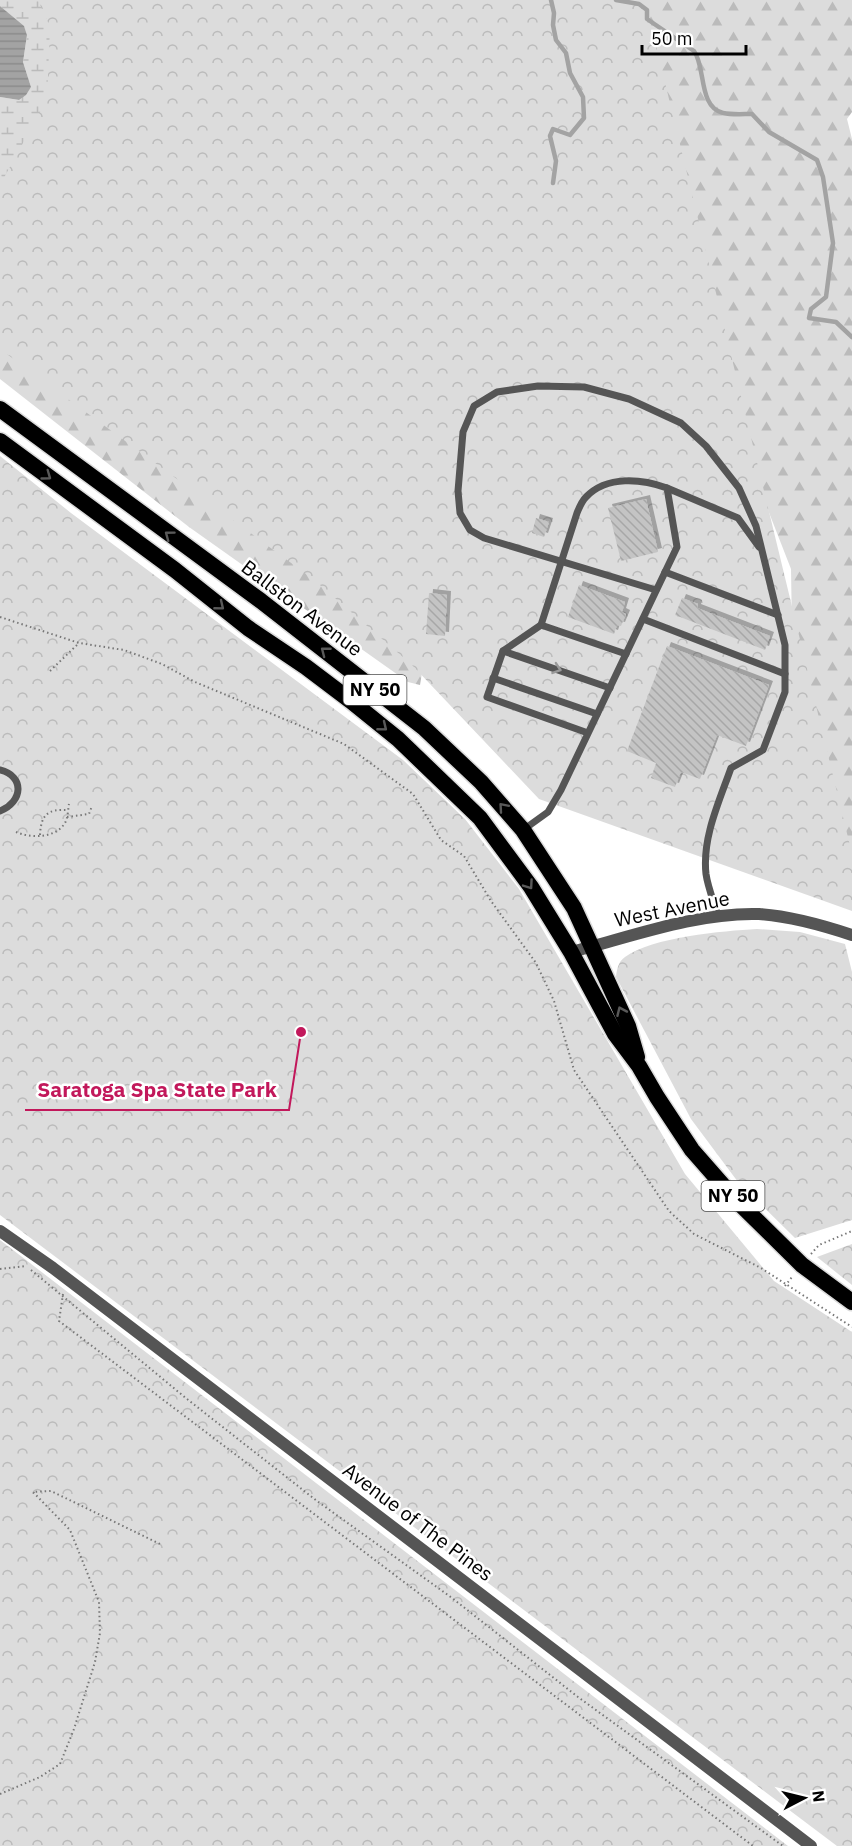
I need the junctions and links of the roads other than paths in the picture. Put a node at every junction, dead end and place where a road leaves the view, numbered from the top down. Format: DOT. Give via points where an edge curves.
graph roads {
  1 [pos="0,409"];
  2 [pos="0,441"];
  3 [pos="667,488"];
  4 [pos="763,551"];
  5 [pos="561,561"];
  6 [pos="665,572"];
  7 [pos="656,590"];
  8 [pos="778,615"];
  9 [pos="643,619"];
  10 [pos="541,625"];
  11 [pos="503,651"];
  12 [pos="626,654"];
  13 [pos="785,674"];
  14 [pos="493,678"];
  15 [pos="610,688"];
  16 [pos="597,714"];
  17 [pos="588,733"];
  18 [pos="0,770"];
  19 [pos="0,811"];
  20 [pos="523,830"];
  21 [pos="718,916"];
  22 [pos="852,935"];
  23 [pos="592,946"];
  24 [pos="571,952"];
  25 [pos="639,1066"];
  26 [pos="3,1235"];
  27 [pos="852,1302"];
  28 [pos="811,1846"];
  20 -- 1 [label="highway, Ballston Avenue / NY 50, one-way" via="481,782 424,728 261,601"];
  2 -- 24 [label="highway, Ballston Avenue / NY 50, one-way" via="398,739 480,818 531,887"];
  3 -- 4 [label="lane" via="738,518"];
  3 -- 5 [label="lane" via="647,481 624,480 603,486 586,497 576,513"];
  3 -- 6 [label="lane" via="677,547"];
  4 -- 5 [label="lane" via="739,488 706,446 681,423 629,399 584,387 538,386 497,392 474,406 463,432 460,513 470,530 484,538"];
  4 -- 8 [label="lane"];
  5 -- 7 [label="lane"];
  5 -- 10 [label="lane"];
  6 -- 7 [label="lane"];
  6 -- 8 [label="lane"];
  7 -- 9 [label="lane"];
  8 -- 13 [label="lane" via="785,645"];
  9 -- 12 [label="lane"];
  9 -- 13 [label="lane"];
  10 -- 11 [label="lane"];
  10 -- 12 [label="lane"];
  11 -- 14 [label="lane"];
  11 -- 15 [label="lane, one-way"];
  12 -- 15 [label="lane"];
  13 -- 21 [label="lane" via="785,692 763,750 731,768 711,824 706,875"];
  14 -- 16 [label="lane"];
  14 -- 17 [label="lane" via="487,697"];
  15 -- 16 [label="lane"];
  16 -- 17 [label="lane"];
  17 -- 20 [label="lane" via="548,812"];
  18 -- 19 [label="lane" via="15,779 18,791 17,799"];
  20 -- 23 [label="highway, Ballston Avenue / NY 50" via="574,908"];
  21 -- 22 [label="street, West Avenue" via="759,914"];
  21 -- 23 [label="street, West Avenue"];
  23 -- 24 [label="street, West Avenue"];
  25 -- 23 [label="highway, Ballston Avenue / NY 50, one-way" via="628,1026"];
  24 -- 25 [label="highway, Ballston Avenue / NY 50" via="615,1034"];
  25 -- 27 [label="highway, Ballston Avenue / NY 50" via="692,1150 735,1199 802,1265"];
  26 -- 28 [label="street, Avenue of The Pines" via="53,1268"];
}
